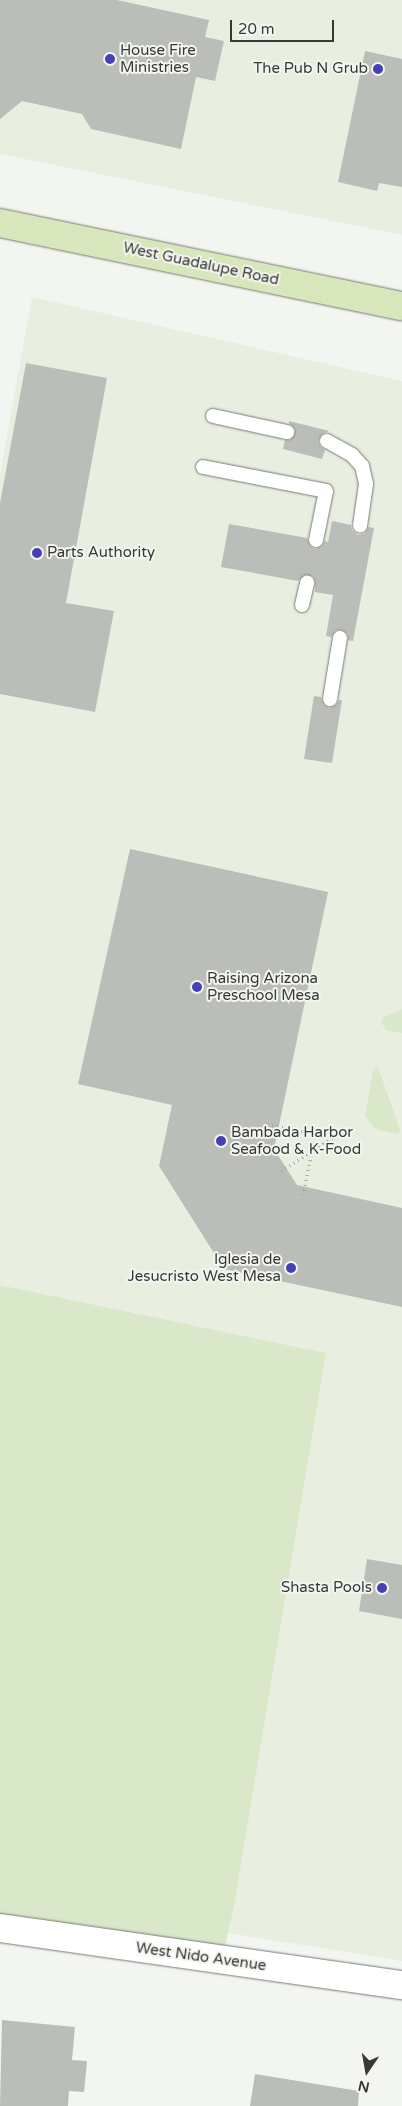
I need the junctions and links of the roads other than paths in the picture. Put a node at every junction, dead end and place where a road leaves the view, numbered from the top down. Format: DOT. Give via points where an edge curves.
graph roads {
  1 [pos="0,223"];
  2 [pos="402,306"];
  3 [pos="213,416"];
  4 [pos="287,432"];
  5 [pos="326,441"];
  6 [pos="203,467"];
  7 [pos="360,526"];
  8 [pos="316,540"];
  9 [pos="307,583"];
  10 [pos="302,605"];
  11 [pos="340,638"];
  12 [pos="330,699"];
  13 [pos="0,1928"];
  14 [pos="402,1985"];
  1 -- 2 [label="main road, West Guadalupe Road"];
  3 -- 4 [label="lane"];
  5 -- 7 [label="lane" via="352,455 362,466 366,484"];
  6 -- 8 [label="lane" via="326,491"];
  9 -- 10 [label="lane"];
  11 -- 12 [label="lane"];
  13 -- 14 [label="street, West Nido Avenue"];
}
